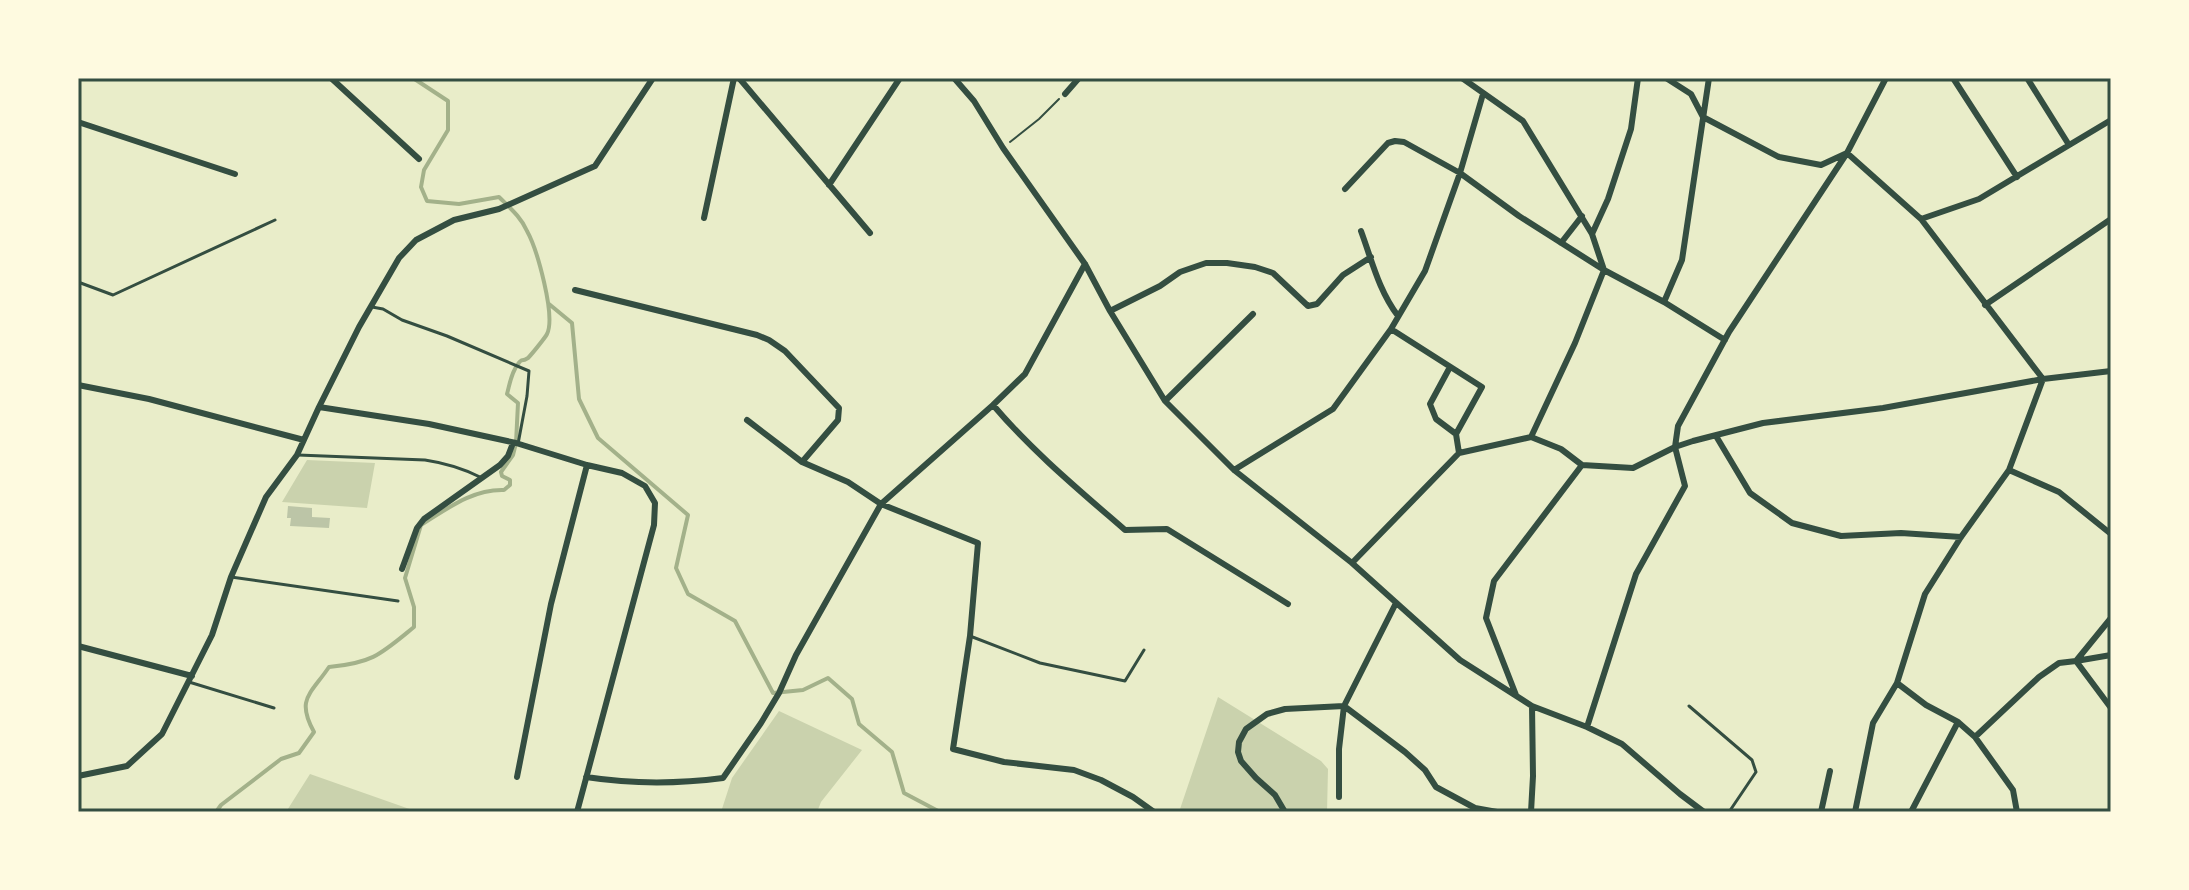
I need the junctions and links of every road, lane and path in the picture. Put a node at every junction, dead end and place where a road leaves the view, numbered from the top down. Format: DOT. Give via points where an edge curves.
graph roads {
  1 [pos="331,78"];
  2 [pos="653,78"];
  3 [pos="736,78"];
  4 [pos="900,78"];
  5 [pos="954,78"];
  6 [pos="1079,78"];
  7 [pos="1462,78"];
  8 [pos="1638,78"];
  9 [pos="1666,78"];
  10 [pos="1709,78"];
  11 [pos="1886,78"];
  12 [pos="1953,78"];
  13 [pos="2027,78"];
  14 [pos="1065,94"];
  15 [pos="1483,94"];
  16 [pos="1703,117"];
  17 [pos="2111,120"];
  18 [pos="78,122"];
  19 [pos="2069,145"];
  20 [pos="1003,148"];
  21 [pos="1847,153"];
  22 [pos="419,159"];
  23 [pos="1460,173"];
  24 [pos="235,174"];
  25 [pos="2017,177"];
  26 [pos="829,185"];
  27 [pos="1345,189"];
  28 [pos="1582,216"];
  29 [pos="704,218"];
  30 [pos="1921,219"];
  31 [pos="2111,219"];
  32 [pos="275,220"];
  33 [pos="1361,231"];
  34 [pos="870,233"];
  35 [pos="1592,234"];
  36 [pos="1561,243"];
  37 [pos="1371,257"];
  38 [pos="1085,264"];
  39 [pos="1604,270"];
  40 [pos="78,282"];
  41 [pos="575,290"];
  42 [pos="1664,302"];
  43 [pos="1985,305"];
  44 [pos="372,307"];
  45 [pos="1110,311"];
  46 [pos="1253,314"];
  47 [pos="1398,316"];
  48 [pos="1391,329"];
  49 [pos="1725,340"];
  50 [pos="1450,367"];
  51 [pos="2111,371"];
  52 [pos="2043,379"];
  53 [pos="78,385"];
  54 [pos="1165,401"];
  55 [pos="993,405"];
  56 [pos="319,407"];
  57 [pos="747,420"];
  58 [pos="1456,434"];
  59 [pos="1716,436"];
  60 [pos="1531,437"];
  61 [pos="304,440"];
  62 [pos="516,443"];
  63 [pos="1675,447"];
  64 [pos="1459,453"];
  65 [pos="297,455"];
  66 [pos="802,462"];
  67 [pos="587,465"];
  68 [pos="1582,465"];
  69 [pos="1234,470"];
  70 [pos="2009,470"];
  71 [pos="483,478"];
  72 [pos="881,504"];
  73 [pos="2111,534"];
  74 [pos="1961,537"];
  75 [pos="1352,563"];
  76 [pos="402,569"];
  77 [pos="231,577"];
  78 [pos="398,601"];
  79 [pos="1396,603"];
  80 [pos="1288,604"];
  81 [pos="2111,618"];
  82 [pos="970,636"];
  83 [pos="78,646"];
  84 [pos="1144,650"];
  85 [pos="2111,655"];
  86 [pos="2076,661"];
  87 [pos="191,679"];
  88 [pos="1897,683"];
  89 [pos="1516,695"];
  90 [pos="1344,706"];
  91 [pos="1532,706"];
  92 [pos="1689,706"];
  93 [pos="274,708"];
  94 [pos="2111,708"];
  95 [pos="1958,722"];
  96 [pos="1587,727"];
  97 [pos="1975,737"];
  98 [pos="1830,771"];
  99 [pos="78,776"];
  100 [pos="517,777"];
  101 [pos="586,777"];
  102 [pos="1339,797"];
  103 [pos="577,812"];
  104 [pos="1154,812"];
  105 [pos="1285,812"];
  106 [pos="1497,812"];
  107 [pos="1531,812"];
  108 [pos="1704,812"];
  109 [pos="1729,812"];
  110 [pos="1821,812"];
  111 [pos="1855,812"];
  112 [pos="1911,812"];
  113 [pos="2017,812"];
  1 -- 22 [label="street"];
  2 -- 44 [label="street" via="595,166 416,240 399,258"];
  3 -- 26 [label="street"];
  3 -- 29 [label="street"];
  4 -- 26 [label="street"];
  5 -- 20 [label="street"];
  6 -- 14 [label="street"];
  7 -- 15 [label="street"];
  8 -- 35 [label="street" via="1631,129"];
  9 -- 16 [label="street" via="1691,94"];
  10 -- 16 [label="street"];
  11 -- 21 [label="street"];
  12 -- 25 [label="street"];
  13 -- 19 [label="street"];
  14 -- 20 [label="path"];
  15 -- 23 [label="street"];
  15 -- 28 [label="street" via="1523,121"];
  16 -- 21 [label="street" via="1779,157 1821,165"];
  16 -- 42 [label="street" via="1682,260"];
  17 -- 19 [label="street"];
  18 -- 24 [label="street"];
  19 -- 25 [label="street"];
  20 -- 38 [label="street"];
  21 -- 30 [label="street"];
  21 -- 49 [label="street"];
  23 -- 27 [label="street" via="1395,141"];
  23 -- 36 [label="street"];
  23 -- 47 [label="street" via="1425,271"];
  25 -- 30 [label="street" via="1979,199"];
  26 -- 34 [label="street"];
  28 -- 35 [label="street"];
  28 -- 36 [label="street"];
  30 -- 43 [label="street"];
  31 -- 43 [label="street"];
  32 -- 40 [label="lane" via="113,295"];
  33 -- 37 [label="street"];
  35 -- 39 [label="street"];
  36 -- 39 [label="street"];
  37 -- 45 [label="street" via="1308,306 1273,273 1206,263"];
  37 -- 47 [label="street" via="1378,282"];
  38 -- 45 [label="street"];
  38 -- 55 [label="street" via="1025,374"];
  39 -- 42 [label="street"];
  39 -- 60 [label="street"];
  41 -- 66 [label="street" via="776,344 839,408 838,420"];
  42 -- 49 [label="street"];
  43 -- 52 [label="street"];
  44 -- 56 [label="street"];
  44 -- 62 [label="lane" via="529,371"];
  45 -- 54 [label="street"];
  46 -- 54 [label="street"];
  47 -- 48 [label="street"];
  48 -- 50 [label="street"];
  48 -- 69 [label="street" via="1333,409"];
  49 -- 63 [label="street" via="1678,426"];
  50 -- 58 [label="street" via="1430,404 1436,419"];
  50 -- 58 [label="street" via="1482,387"];
  51 -- 52 [label="street"];
  52 -- 59 [label="street" via="1763,423"];
  52 -- 70 [label="street"];
  53 -- 61 [label="street"];
  54 -- 69 [label="street"];
  55 -- 72 [label="street"];
  55 -- 80 [label="street" via="1125,530 1167,529"];
  56 -- 61 [label="street"];
  56 -- 62 [label="street"];
  57 -- 66 [label="street"];
  58 -- 64 [label="street"];
  59 -- 63 [label="street"];
  59 -- 74 [label="street" via="1750,493 1792,523 1841,536"];
  60 -- 64 [label="street"];
  60 -- 68 [label="street"];
  61 -- 65 [label="street"];
  62 -- 67 [label="street"];
  62 -- 71 [label="street" via="505,461"];
  63 -- 68 [label="street" via="1633,468"];
  63 -- 96 [label="street" via="1685,486 1636,574"];
  64 -- 75 [label="street"];
  65 -- 71 [label="lane" via="434,461"];
  65 -- 77 [label="street" via="266,497"];
  66 -- 72 [label="street"];
  67 -- 100 [label="street" via="551,604"];
  67 -- 101 [label="street" via="622,473 645,486 655,503 654,525"];
  68 -- 89 [label="street" via="1494,581 1486,618"];
  69 -- 75 [label="street"];
  70 -- 73 [label="street" via="2059,492"];
  70 -- 74 [label="street"];
  71 -- 76 [label="street" via="424,519"];
  72 -- 82 [label="street" via="978,543"];
  72 -- 101 [label="street" via="779,693 723,778 660,783"];
  74 -- 88 [label="street" via="1925,594"];
  75 -- 79 [label="street"];
  77 -- 78 [label="lane"];
  77 -- 87 [label="street"];
  79 -- 89 [label="street" via="1460,660"];
  79 -- 90 [label="street"];
  81 -- 86 [label="street"];
  82 -- 84 [label="lane" via="1040,663 1125,681"];
  82 -- 104 [label="street" via="953,749 1004,762 1074,770"];
  83 -- 87 [label="street"];
  85 -- 86 [label="street"];
  86 -- 94 [label="street"];
  86 -- 97 [label="street" via="2059,663 2039,677"];
  87 -- 93 [label="lane"];
  87 -- 99 [label="street" via="162,734 127,766"];
  88 -- 95 [label="street"];
  88 -- 111 [label="street" via="1873,723"];
  89 -- 91 [label="street"];
  90 -- 102 [label="street"];
  90 -- 105 [label="street" via="1285,709 1246,729 1239,742 1241,761"];
  90 -- 106 [label="street" via="1405,752 1436,787 1475,808"];
  91 -- 96 [label="street"];
  91 -- 107 [label="street"];
  92 -- 109 [label="lane" via="1752,760 1756,772"];
  95 -- 97 [label="street"];
  95 -- 112 [label="street"];
  96 -- 108 [label="street" via="1622,744"];
  97 -- 113 [label="street" via="2013,790"];
  98 -- 110 [label="street"];
  101 -- 103 [label="street"];
}
